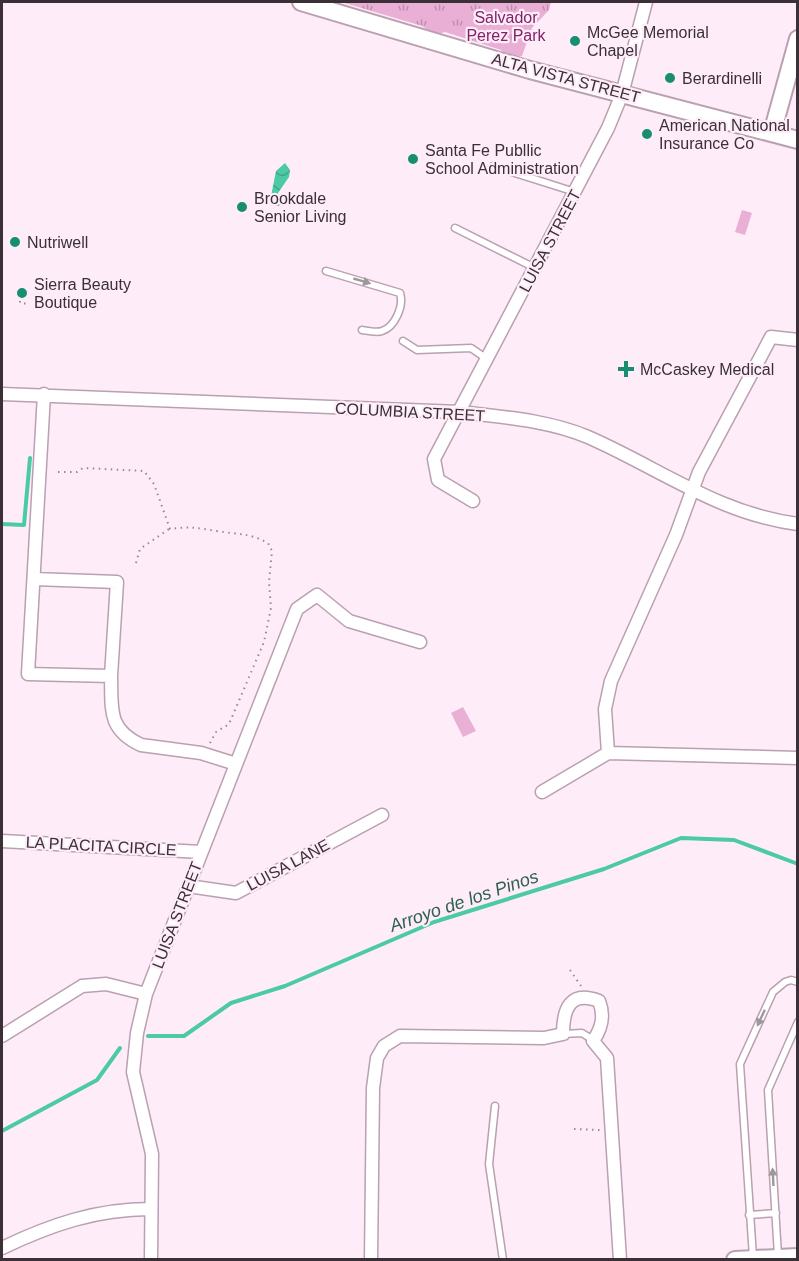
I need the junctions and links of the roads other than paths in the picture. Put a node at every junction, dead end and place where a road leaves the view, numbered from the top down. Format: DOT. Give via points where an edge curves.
graph roads {
  1 [pos="301,2"];
  2 [pos="646,2"];
  3 [pos="798,39"];
  4 [pos="622,94"];
  5 [pos="772,133"];
  6 [pos="798,140"];
  7 [pos="493,166"];
  8 [pos="576,192"];
  9 [pos="455,228"];
  10 [pos="535,269"];
  11 [pos="327,271"];
  12 [pos="362,330"];
  13 [pos="798,340"];
  14 [pos="403,341"];
  15 [pos="487,359"];
  16 [pos="2,394"];
  17 [pos="44,394"];
  18 [pos="459,412"];
  19 [pos="693,491"];
  20 [pos="473,501"];
  21 [pos="798,524"];
  22 [pos="34,579"];
  23 [pos="420,642"];
  24 [pos="111,676"];
  25 [pos="608,753"];
  26 [pos="798,758"];
  27 [pos="237,764"];
  28 [pos="543,792"];
  29 [pos="382,815"];
  30 [pos="2,841"];
  31 [pos="201,852"];
  32 [pos="188,885"];
  33 [pos="798,982"];
  34 [pos="146,994"];
  35 [pos="798,1022"];
  36 [pos="563,1034"];
  37 [pos="2,1036"];
  38 [pos="593,1041"];
  39 [pos="495,1106"];
  40 [pos="150,1209"];
  41 [pos="776,1213"];
  42 [pos="749,1215"];
  43 [pos="2,1248"];
  44 [pos="778,1256"];
  45 [pos="798,1257"];
  46 [pos="753,1258"];
  47 [pos="151,1260"];
  48 [pos="371,1260"];
  49 [pos="503,1260"];
  50 [pos="620,1260"];
  51 [pos="735,1260"];
  1 -- 4 [label="street, ALTA VISTA STREET"];
  2 -- 4 [label="street, LUISA STREET"];
  3 -- 5 [label="street"];
  4 -- 5 [label="street, ALTA VISTA STREET"];
  4 -- 8 [label="street, LUISA STREET"];
  5 -- 6 [label="street, ALTA VISTA STREET"];
  7 -- 8 [label="lane"];
  8 -- 10 [label="street, LUISA STREET"];
  9 -- 10 [label="lane"];
  10 -- 15 [label="street, LUISA STREET"];
  11 -- 12 [label="lane, one-way" via="397,291 402,298 392,325 380,333"];
  13 -- 19 [label="street" via="771,337 764,345"];
  14 -- 15 [label="lane" via="417,350 471,348"];
  15 -- 18 [label="street, LUISA STREET"];
  16 -- 17 [label="street, COLUMBIA STREET"];
  17 -- 18 [label="street, COLUMBIA STREET"];
  17 -- 22 [label="street"];
  18 -- 19 [label="street, COLUMBIA STREET" via="544,423 587,437"];
  18 -- 20 [label="street, LUISA STREET" via="437,451 435,471 438,480"];
  19 -- 21 [label="street, COLUMBIA STREET" via="742,512"];
  19 -- 25 [label="street" via="611,681 605,709"];
  22 -- 24 [label="street" via="117,582"];
  22 -- 24 [label="street" via="28,674"];
  23 -- 27 [label="street, LUISA STREET" via="349,621 317,595 297,609"];
  24 -- 27 [label="street" via="112,717 133,741"];
  25 -- 26 [label="street"];
  25 -- 28 [label="street"];
  27 -- 31 [label="street, LUISA STREET"];
  29 -- 32 [label="street, LUISA LANE" via="236,893"];
  30 -- 31 [label="street, LA PLACITA CIRCLE"];
  31 -- 32 [label="street, LUISA STREET"];
  32 -- 34 [label="street, LUISA STREET"];
  33 -- 42 [label="lane, one-way" via="785,982 773,993 740,1064"];
  34 -- 37 [label="street" via="106,984 82,986"];
  34 -- 40 [label="street, LUISA STREET" via="133,1072 152,1154"];
  41 -- 35 [label="lane, one-way" via="768,1090"];
  36 -- 38 [label="lane" via="582,1033"];
  36 -- 38 [label="street" via="563,1017 570,1004 588,997 598,1001 602,1010 600,1031"];
  36 -- 48 [label="street" via="544,1038 400,1036 384,1046 377,1058 372,1088"];
  38 -- 50 [label="street" via="606,1058"];
  39 -- 49 [label="lane" via="489,1164"];
  40 -- 43 [label="street" via="116,1209 77,1218"];
  40 -- 47 [label="street, LUISA STREET"];
  41 -- 42 [label="lane"];
  41 -- 44 [label="lane"];
  42 -- 46 [label="lane"];
  44 -- 45 [label="street"];
  44 -- 46 [label="street"];
  46 -- 51 [label="street"];
}
